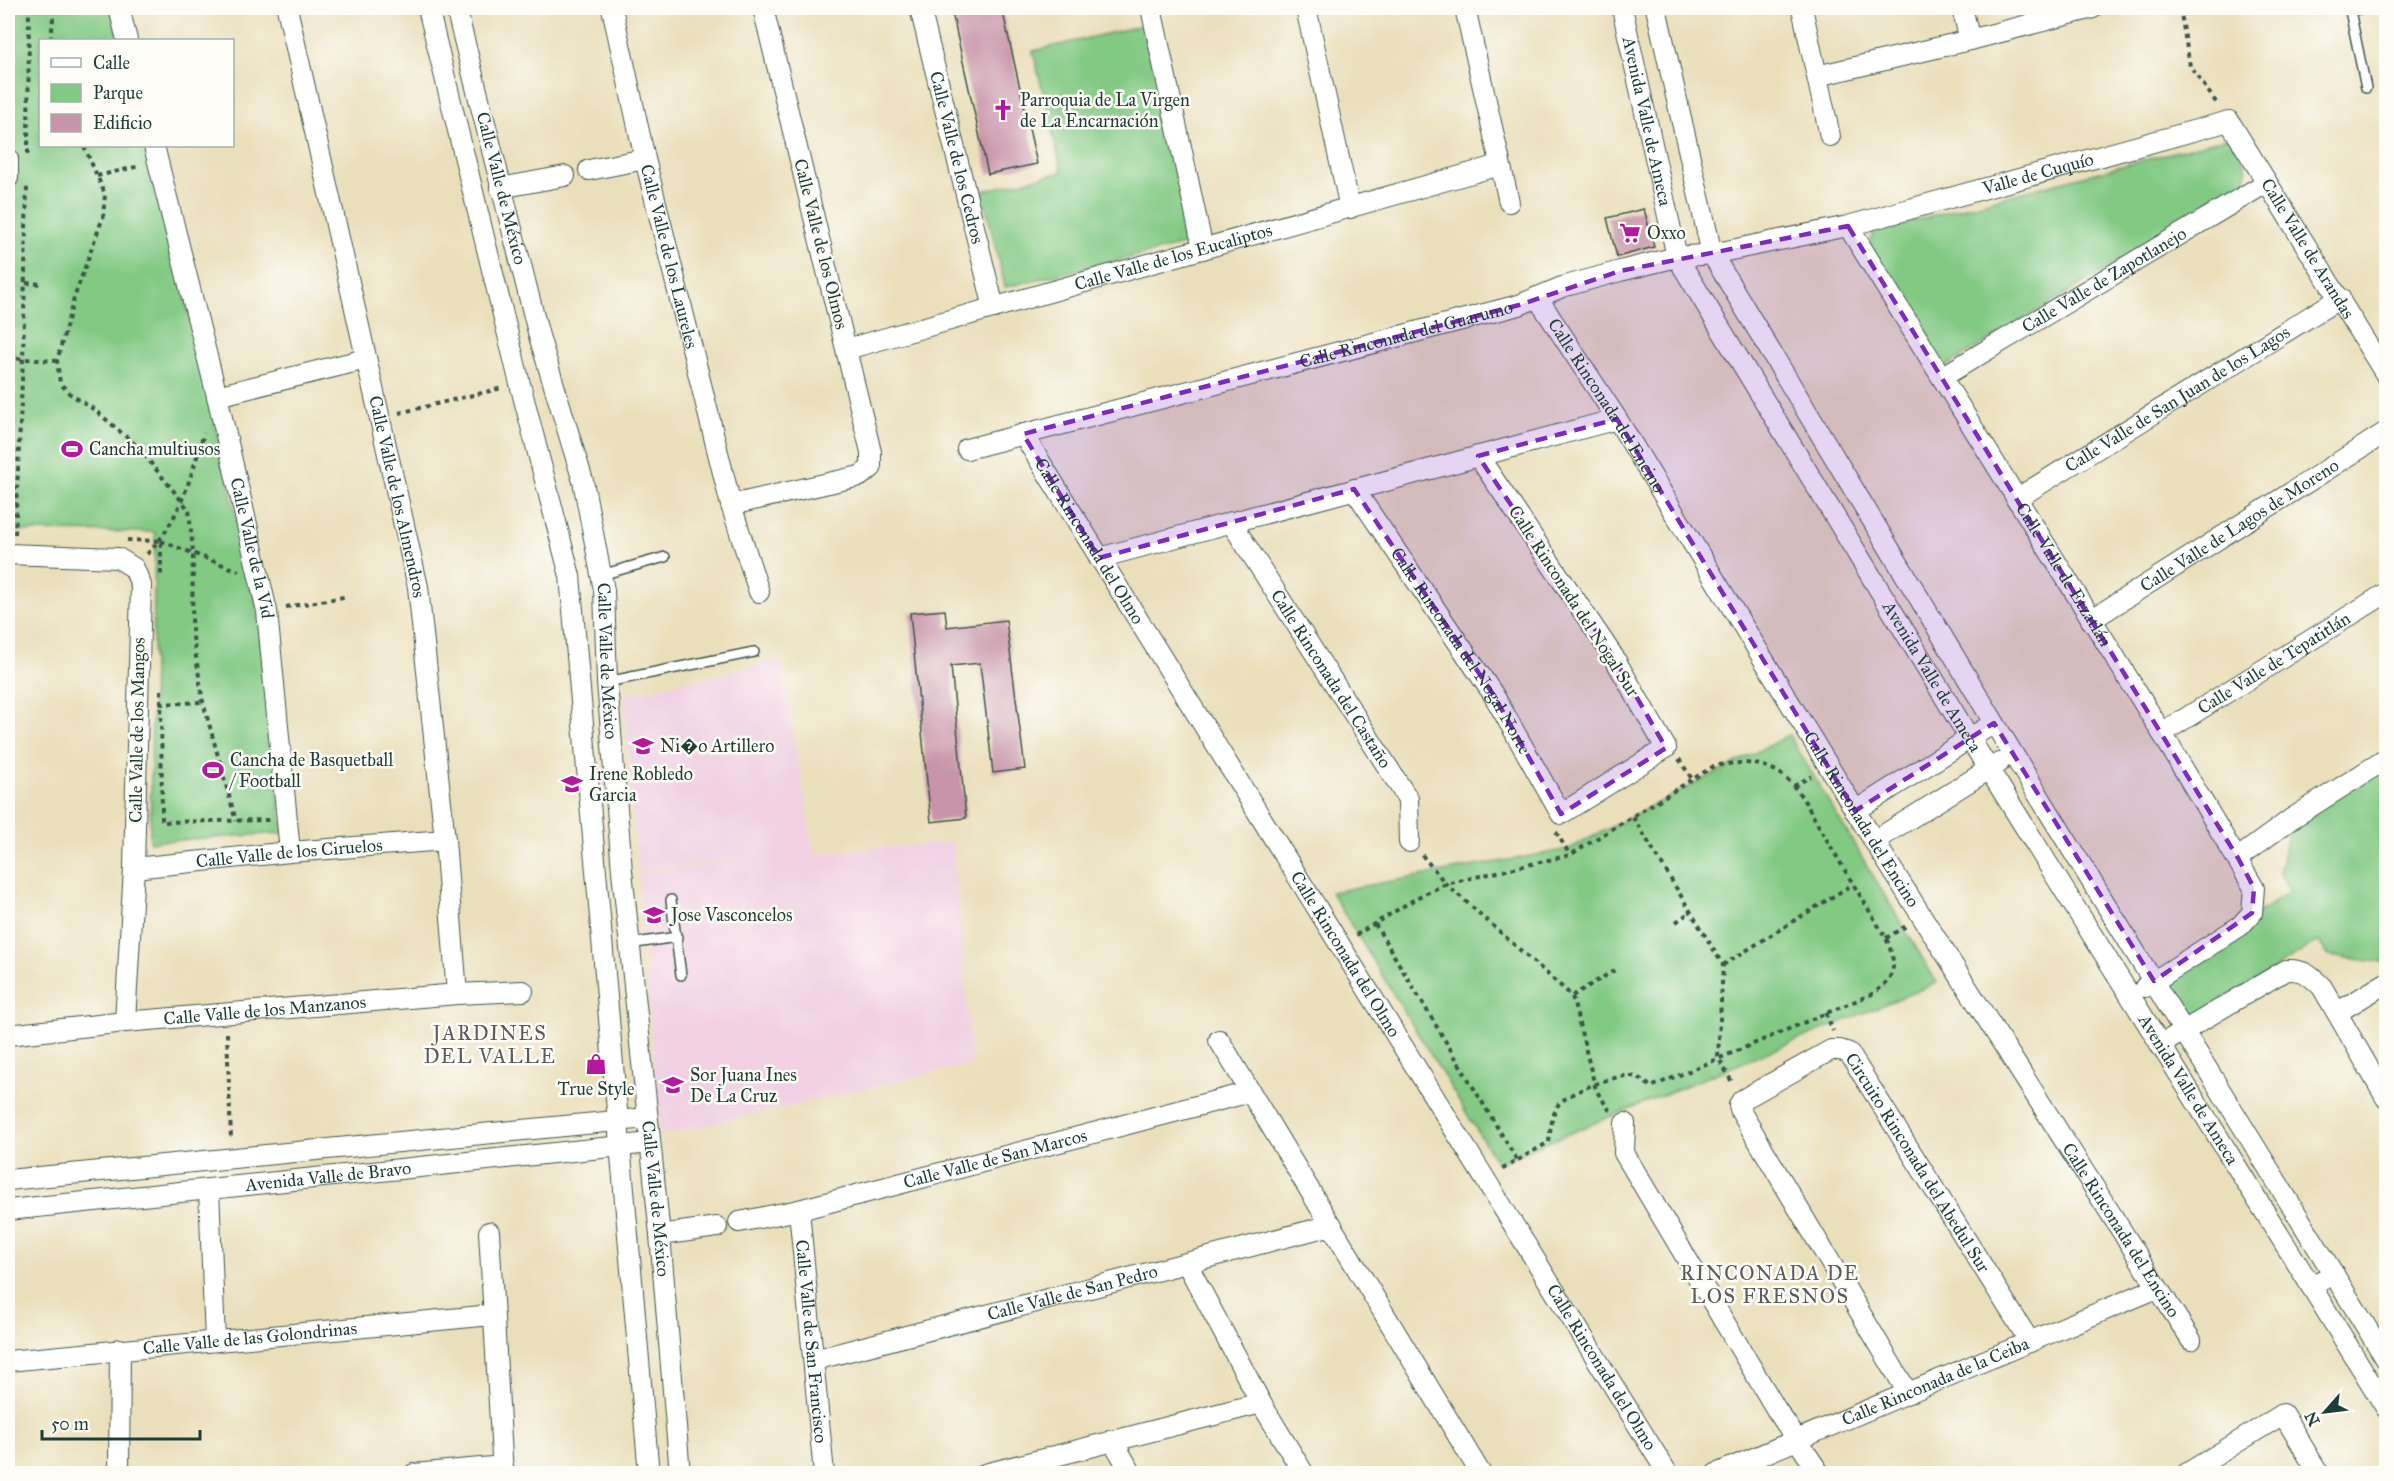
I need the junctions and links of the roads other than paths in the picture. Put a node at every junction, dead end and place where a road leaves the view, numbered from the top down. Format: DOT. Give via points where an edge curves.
graph roads {
  1 [pos="119,8"];
  2 [pos="287,8"];
  3 [pos="428,8"];
  4 [pos="456,8"];
  5 [pos="612,8"];
  6 [pos="763,8"];
  7 [pos="920,8"];
  8 [pos="1151,8"];
  9 [pos="1306,8"];
  10 [pos="1465,8"];
  11 [pos="1622,8"];
  12 [pos="1656,8"];
  13 [pos="1802,8"];
  14 [pos="1962,8"];
  15 [pos="2093,8"];
  16 [pos="2364,8"];
  17 [pos="127,39"];
  18 [pos="1970,40"];
  19 [pos="1817,76"];
  20 [pos="2366,88"];
  21 [pos="2229,121"];
  22 [pos="1830,136"];
  23 [pos="151,155"];
  24 [pos="8,159"];
  25 [pos="645,159"];
  26 [pos="1500,165"];
  27 [pos="589,170"];
  28 [pos="14,174"];
  29 [pos="565,176"];
  30 [pos="8,178"];
  31 [pos="2266,183"];
  32 [pos="500,188"];
  33 [pos="1509,202"];
  34 [pos="1350,208"];
  35 [pos="1848,226"];
  36 [pos="1203,249"];
  37 [pos="1712,254"];
  38 [pos="1677,257"];
  39 [pos="1538,297"];
  40 [pos="2340,298"];
  41 [pos="994,308"];
  42 [pos="539,336"];
  43 [pos="510,343"];
  44 [pos="848,350"];
  45 [pos="366,359"];
  46 [pos="2386,375"];
  47 [pos="1942,377"];
  48 [pos="217,396"];
  49 [pos="1617,419"];
  50 [pos="2386,432"];
  51 [pos="1023,434"];
  52 [pos="967,449"];
  53 [pos="1478,456"];
  54 [pos="1354,489"];
  55 [pos="2016,499"];
  56 [pos="731,505"];
  57 [pos="1231,522"];
  58 [pos="11,546"];
  59 [pos="665,557"];
  60 [pos="1100,558"];
  61 [pos="601,575"];
  62 [pos="759,592"];
  63 [pos="2386,593"];
  64 [pos="2091,620"];
  65 [pos="754,652"];
  66 [pos="607,682"];
  67 [pos="1994,723"];
  68 [pos="2162,733"];
  69 [pos="1970,739"];
  70 [pos="2013,754"];
  71 [pos="2386,759"];
  72 [pos="1989,768"];
  73 [pos="1855,811"];
  74 [pos="1561,814"];
  75 [pos="445,840"];
  76 [pos="1874,841"];
  77 [pos="1409,842"];
  78 [pos="290,852"];
  79 [pos="2238,858"];
  80 [pos="134,868"];
  81 [pos="671,900"];
  82 [pos="677,937"];
  83 [pos="629,944"];
  84 [pos="681,975"];
  85 [pos="2154,981"];
  86 [pos="2386,983"];
  87 [pos="523,991"];
  88 [pos="458,994"];
  89 [pos="2130,997"];
  90 [pos="2338,1011"];
  91 [pos="125,1022"];
  92 [pos="2185,1032"];
  93 [pos="8,1035"];
  94 [pos="1219,1040"];
  95 [pos="2160,1045"];
  96 [pos="1250,1092"];
  97 [pos="2386,1098"];
  98 [pos="646,1118"];
  99 [pos="617,1120"];
  100 [pos="1624,1123"];
  101 [pos="650,1143"];
  102 [pos="619,1147"];
  103 [pos="8,1180"];
  104 [pos="209,1189"];
  105 [pos="8,1209"];
  106 [pos="799,1210"];
  107 [pos="739,1222"];
  108 [pos="1332,1225"];
  109 [pos="717,1227"];
  110 [pos="489,1232"];
  111 [pos="660,1235"];
  112 [pos="1187,1264"];
  113 [pos="2334,1274"];
  114 [pos="2311,1286"];
  115 [pos="2157,1288"];
  116 [pos="492,1315"];
  117 [pos="2191,1340"];
  118 [pos="215,1341"];
  119 [pos="2030,1342"];
  120 [pos="120,1349"];
  121 [pos="2386,1359"];
  122 [pos="814,1360"];
  123 [pos="8,1361"];
  124 [pos="1908,1393"];
  125 [pos="1261,1403"];
  126 [pos="2386,1408"];
  127 [pos="1798,1439"];
  128 [pos="1112,1440"];
  129 [pos="503,1470"];
  130 [pos="119,1473"];
  131 [pos="414,1473"];
  132 [pos="649,1473"];
  133 [pos="680,1473"];
  134 [pos="824,1473"];
  135 [pos="985,1473"];
  136 [pos="1132,1473"];
  137 [pos="1304,1473"];
  138 [pos="1480,1473"];
  139 [pos="1668,1473"];
  140 [pos="1716,1473"];
  141 [pos="1820,1473"];
  142 [pos="2186,1473"];
  143 [pos="2319,1473"];
  1 -- 17 [label="street"];
  2 -- 45 [label="street, Calle Valle de los Almendros"];
  3 -- 43 [label="street, Calle Valle de México"];
  4 -- 32 [label="street, Calle Valle de México"];
  5 -- 25 [label="street, Calle Valle de los Laureles"];
  6 -- 44 [label="street, Calle Valle de los Olmos"];
  7 -- 41 [label="street, Calle Valle de los Cedros"];
  8 -- 36 [label="street"];
  9 -- 34 [label="street"];
  10 -- 26 [label="street"];
  11 -- 38 [label="street, Avenida Valle de Ameca"];
  12 -- 37 [label="street, Avenida Valle de Ameca"];
  13 -- 19 [label="street"];
  14 -- 18 [label="street"];
  15 -- 18 [label="street"];
  16 -- 20 [label="lane" via="2350,11"];
  18 -- 19 [label="street"];
  19 -- 22 [label="street"];
  21 -- 31 [label="street, Calle Valle de Arandas"];
  21 -- 35 [label="street, Valle de Cuquío"];
  23 -- 48 [label="street, Calle Valle de la Vid"];
  24 -- 28 [label="street"];
  25 -- 27 [label="street"];
  25 -- 56 [label="street, Calle Valle de los Laureles"];
  26 -- 33 [label="street"];
  26 -- 34 [label="street, Calle Valle de los Eucaliptos"];
  28 -- 30 [label="street"];
  29 -- 32 [label="street"];
  31 -- 40 [label="street, Calle Valle de Arandas"];
  31 -- 47 [label="street, Calle Valle de Zapotlanejo"];
  32 -- 42 [label="street, Calle Valle de México"];
  34 -- 36 [label="street, Calle Valle de los Eucaliptos"];
  35 -- 37 [label="street, Calle Rinconada del Guarumo"];
  35 -- 47 [label="street, Calle Valle de Etzatlán"];
  36 -- 41 [label="street, Calle Valle de los Eucaliptos"];
  37 -- 38 [label="street, Calle Rinconada del Guarumo"];
  37 -- 67 [label="street, Avenida Valle de Ameca"];
  38 -- 39 [label="street, Calle Rinconada del Guarumo"];
  38 -- 69 [label="street, Avenida Valle de Ameca"];
  39 -- 49 [label="street, Calle Rinconada del Encino"];
  39 -- 51 [label="street, Calle Rinconada del Guarumo"];
  40 -- 46 [label="street, Calle Valle de Arandas"];
  40 -- 55 [label="street, Calle Valle de San Juan de los Lagos"];
  41 -- 44 [label="street, Calle Valle de los Eucaliptos"];
  42 -- 43 [label="street"];
  42 -- 61 [label="street, Calle Valle de México" via="583,481"];
  43 -- 99 [label="street, Calle Valle de México" via="570,576"];
  44 -- 56 [label="street, Calle Valle de los Olmos" via="872,452 871,468 860,476"];
  45 -- 48 [label="street"];
  45 -- 75 [label="street, Calle Valle de los Almendros" via="418,586"];
  47 -- 55 [label="street, Calle Valle de Etzatlán"];
  48 -- 78 [label="street, Calle Valle de la Vid" via="267,611"];
  49 -- 53 [label="street"];
  49 -- 73 [label="street, Calle Rinconada del Encino"];
  50 -- 64 [label="street, Calle Valle de Lagos de Moreno"];
  51 -- 52 [label="street, Calle Rinconada del Guarumo"];
  51 -- 60 [label="street, Calle Rinconada del Olmo"];
  53 -- 54 [label="street"];
  53 -- 74 [label="street, Calle Rinconada del Nogal Sur" via="1613,656 1666,748"];
  54 -- 57 [label="street"];
  54 -- 74 [label="street, Calle Rinconada del Nogal Norte" via="1493,694"];
  55 -- 64 [label="street, Calle Valle de Etzatlán"];
  56 -- 62 [label="street, Calle Valle de los Laureles"];
  57 -- 60 [label="street"];
  57 -- 77 [label="street, Calle Rinconada del Castaño" via="1408,799"];
  58 -- 80 [label="street, Calle Valle de los Mangos" via="118,558 134,568 141,585"];
  59 -- 61 [label="lane"];
  60 -- 139 [label="street, Calle Rinconada del Olmo"];
  61 -- 66 [label="street, Calle Valle de México"];
  63 -- 68 [label="street, Calle Valle de Tepatitlán"];
  64 -- 68 [label="street, Calle Valle de Etzatlán"];
  65 -- 66 [label="lane"];
  66 -- 83 [label="street, Calle Valle de México"];
  67 -- 69 [label="street"];
  67 -- 70 [label="street, Avenida Valle de Ameca"];
  68 -- 79 [label="street, Calle Valle de Etzatlán"];
  69 -- 72 [label="street, Avenida Valle de Ameca"];
  69 -- 73 [label="street"];
  70 -- 72 [label="street"];
  70 -- 85 [label="street, Avenida Valle de Ameca"];
  71 -- 79 [label="street"];
  72 -- 76 [label="street"];
  72 -- 89 [label="street, Avenida Valle de Ameca"];
  73 -- 76 [label="street, Calle Rinconada del Encino"];
  75 -- 78 [label="street, Calle Valle de los Ciruelos"];
  75 -- 88 [label="street, Calle Valle de los Almendros"];
  76 -- 115 [label="street, Calle Rinconada del Encino"];
  78 -- 80 [label="street, Calle Valle de los Ciruelos"];
  79 -- 85 [label="street, Calle Valle de Etzatlán" via="2254,888 2253,914"];
  80 -- 91 [label="street, Calle Valle de los Mangos"];
  81 -- 82 [label="lane"];
  82 -- 83 [label="lane"];
  82 -- 84 [label="lane"];
  83 -- 98 [label="street, Calle Valle de México"];
  85 -- 89 [label="street"];
  85 -- 92 [label="street, Avenida Valle de Ameca"];
  86 -- 90 [label="street"];
  87 -- 88 [label="street, Calle Valle de los Manzanos"];
  88 -- 91 [label="street, Calle Valle de los Manzanos"];
  89 -- 95 [label="street, Avenida Valle de Ameca"];
  90 -- 92 [label="street" via="2309,975 2299,969 2286,970"];
  90 -- 97 [label="street"];
  91 -- 93 [label="street, Calle Valle de los Manzanos"];
  92 -- 95 [label="street"];
  92 -- 113 [label="street, Avenida Valle de Ameca"];
  94 -- 96 [label="street"];
  95 -- 114 [label="street, Avenida Valle de Ameca"];
  96 -- 106 [label="street, Calle Valle de San Marcos"];
  96 -- 108 [label="street"];
  98 -- 99 [label="street, Avenida Valle de Bravo"];
  98 -- 101 [label="street, Calle Valle de México"];
  99 -- 102 [label="street, Calle Valle de México"];
  99 -- 103 [label="street, Avenida Valle de Bravo"];
  100 -- 127 [label="street" via="1624,1153"];
  101 -- 102 [label="street, Avenida Valle de Bravo"];
  101 -- 111 [label="street, Calle Valle de México"];
  102 -- 104 [label="street, Avenida Valle de Bravo"];
  102 -- 132 [label="street, Calle Valle de México"];
  104 -- 105 [label="street, Avenida Valle de Bravo"];
  104 -- 118 [label="street"];
  106 -- 107 [label="street, Calle Valle de San Marcos"];
  106 -- 122 [label="street, Calle Valle de San Francisco"];
  108 -- 112 [label="street, Calle Valle de San Pedro"];
  108 -- 138 [label="street"];
  109 -- 111 [label="street"];
  110 -- 116 [label="street"];
  111 -- 133 [label="street, Calle Valle de México"];
  112 -- 122 [label="street, Calle Valle de San Pedro"];
  112 -- 125 [label="street"];
  113 -- 114 [label="street"];
  113 -- 121 [label="street, Avenida Valle de Ameca"];
  114 -- 126 [label="street, Avenida Valle de Ameca"];
  115 -- 117 [label="street, Calle Rinconada del Encino"];
  115 -- 119 [label="street, Calle Rinconada de la Ceiba"];
  116 -- 118 [label="street, Calle Valle de las Golondrinas"];
  116 -- 129 [label="street"];
  118 -- 120 [label="street, Calle Valle de las Golondrinas"];
  119 -- 124 [label="street, Calle Rinconada de la Ceiba"];
  119 -- 124 [label="street, Circuito Rinconada del Abedul Sur" via="1849,1053 1831,1050 1739,1105"];
  120 -- 123 [label="street, Calle Valle de las Golondrinas"];
  120 -- 130 [label="street"];
  122 -- 134 [label="street, Calle Valle de San Francisco"];
  124 -- 127 [label="street, Calle Rinconada de la Ceiba"];
  125 -- 128 [label="street"];
  125 -- 137 [label="street"];
  127 -- 140 [label="street, Calle Rinconada de la Ceiba"];
  127 -- 141 [label="street"];
  128 -- 135 [label="street"];
  128 -- 136 [label="street"];
  129 -- 131 [label="street"];
  142 -- 143 [label="street" via="2283,1414"];
}
